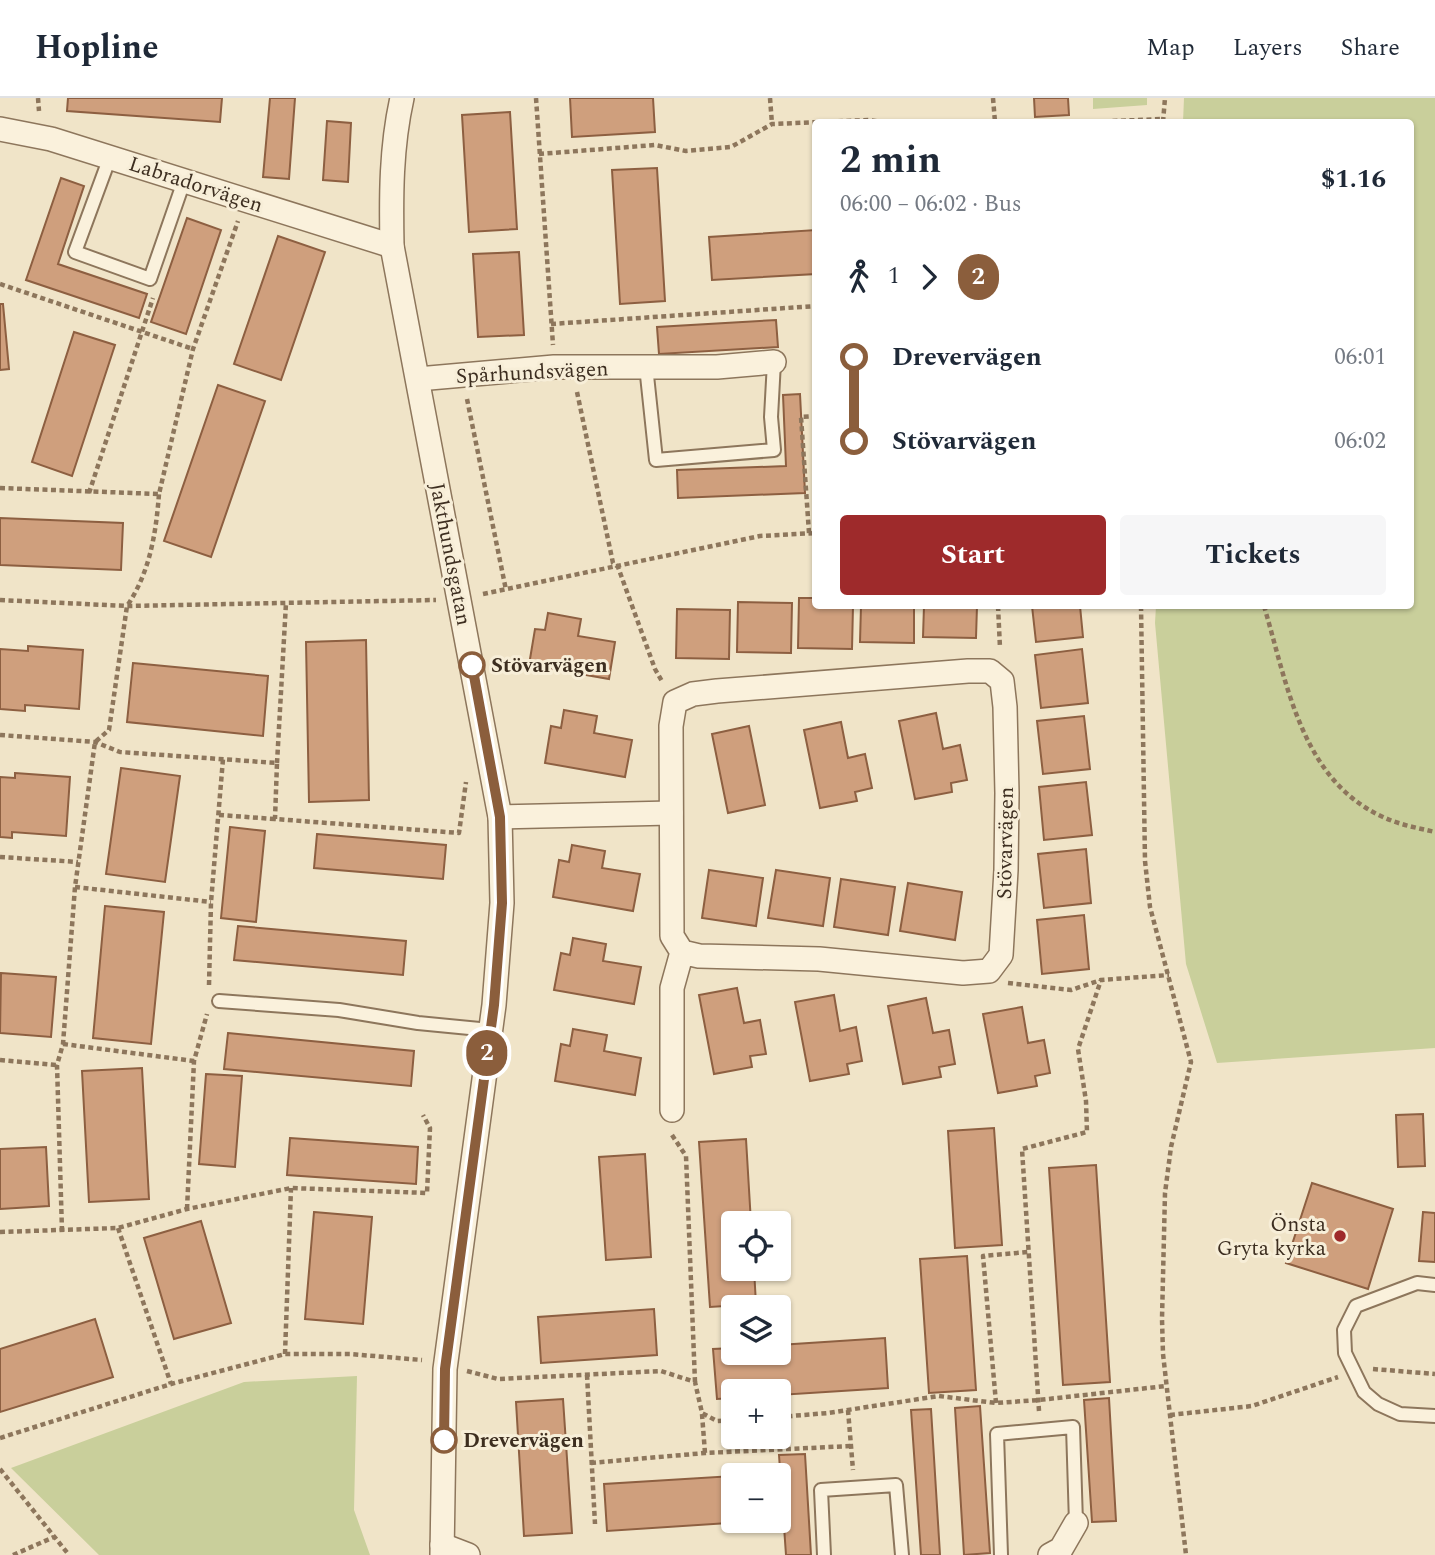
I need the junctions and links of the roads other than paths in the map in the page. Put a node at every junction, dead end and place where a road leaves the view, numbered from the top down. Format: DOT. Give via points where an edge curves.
graph roads {
  1 [pos="402,98"];
  2 [pos="0,129"];
  3 [pos="110,157"];
  4 [pos="184,181"];
  5 [pos="391,246"];
  6 [pos="774,362"];
  7 [pos="646,366"];
  8 [pos="418,379"];
  9 [pos="671,813"];
  10 [pos="500,817"];
  11 [pos="682,952"];
  12 [pos="219,1001"];
  13 [pos="489,1030"];
  14 [pos="672,1110"];
  15 [pos="1435,1285"];
  16 [pos="1435,1416"];
  17 [pos="1076,1523"];
  18 [pos="442,1550"];
  19 [pos="468,1555"];
  20 [pos="824,1555"];
  21 [pos="902,1555"];
  22 [pos="1001,1555"];
  23 [pos="1050,1555"];
  1 -- 5 [label="street, Jakthundsgatan" via="391,190"];
  2 -- 3 [label="street, Labradorvägen"];
  3 -- 4 [label="street, Labradorvägen"];
  3 -- 4 [label="lane" via="75,252 150,279"];
  4 -- 5 [label="street, Labradorvägen"];
  5 -- 8 [label="street, Jakthundsgatan"];
  6 -- 7 [label="street, Spårhundsvägen"];
  6 -- 7 [label="lane, Spårhundsvägen" via="774,450 656,460"];
  7 -- 8 [label="street, Spårhundsvägen" via="563,367"];
  8 -- 10 [label="street, Jakthundsgatan"];
  9 -- 10 [label="street"];
  9 -- 11 [label="street" via="672,936"];
  9 -- 11 [label="street, Stövarvägen" via="674,702 693,694 968,671 990,671 1002,681 1006,870 1001,955 989,971 963,973"];
  10 -- 13 [label="street, Jakthundsgatan" via="502,903"];
  11 -- 14 [label="street" via="672,988"];
  12 -- 13 [label="lane" via="339,1010"];
  13 -- 18 [label="street, Jakthundsgatan" via="445,1369"];
  15 -- 16 [label="lane" via="1417,1283 1356,1306 1344,1330 1345,1353 1364,1392 1400,1414"];
  17 -- 22 [label="lane" via="1073,1427 997,1434"];
  17 -- 23 [label="street" via="1061,1549"];
  18 -- 19 [label="street"];
  20 -- 21 [label="lane" via="821,1490 896,1485"];
}
